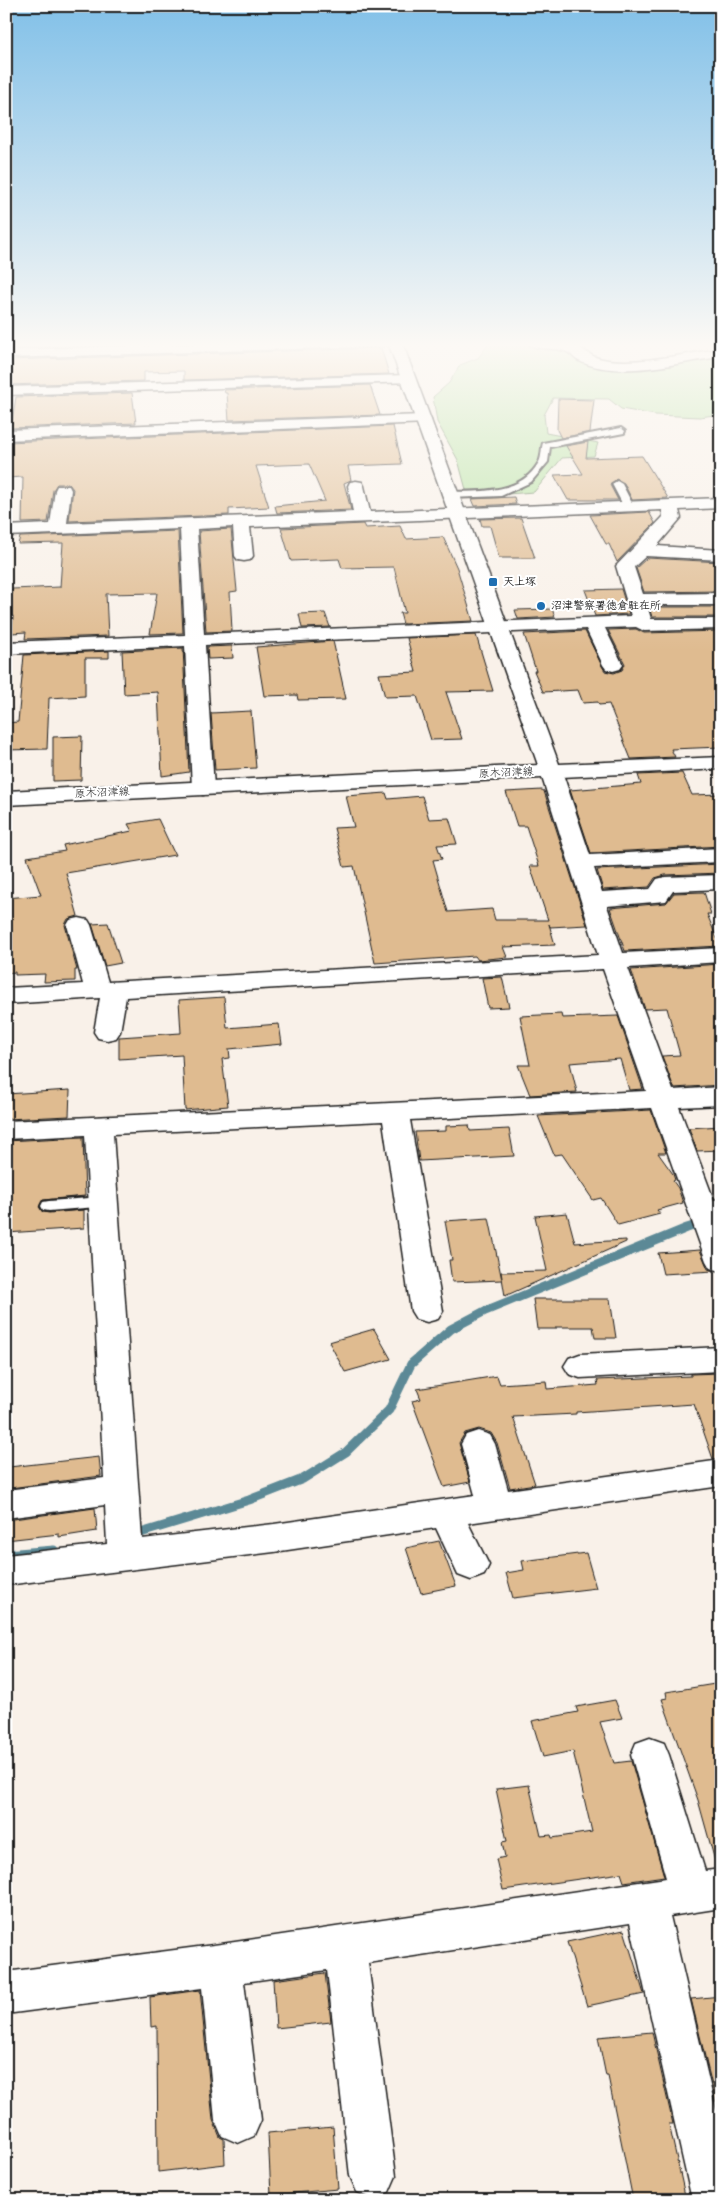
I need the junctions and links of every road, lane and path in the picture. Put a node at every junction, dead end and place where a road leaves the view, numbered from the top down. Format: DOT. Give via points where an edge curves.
graph roads {
  1 [pos="432,445"];
  2 [pos="546,445"];
  3 [pos="617,484"];
  4 [pos="356,486"];
  5 [pos="63,490"];
  6 [pos="450,495"];
  7 [pos="721,503"];
  8 [pos="670,506"];
  9 [pos="629,507"];
  10 [pos="457,513"];
  11 [pos="362,517"];
  12 [pos="241,521"];
  13 [pos="188,524"];
  14 [pos="58,529"];
  15 [pos="6,531"];
  16 [pos="642,550"];
  17 [pos="721,555"];
  18 [pos="244,556"];
  19 [pos="721,599"];
  20 [pos="636,600"];
  21 [pos="641,619"];
  22 [pos="593,623"];
  23 [pos="715,625"];
  24 [pos="498,627"];
  25 [pos="196,640"];
  26 [pos="6,648"];
  27 [pos="613,665"];
  28 [pos="721,763"];
  29 [pos="551,770"];
  30 [pos="203,788"];
  31 [pos="6,798"];
  32 [pos="721,855"];
  33 [pos="581,862"];
  34 [pos="717,882"];
  35 [pos="594,900"];
  36 [pos="721,905"];
  37 [pos="79,925"];
  38 [pos="721,955"];
  39 [pos="613,961"];
  40 [pos="106,990"];
  41 [pos="6,996"];
  42 [pos="107,1032"];
  43 [pos="721,1096"];
  44 [pos="661,1099"];
  45 [pos="395,1112"];
  46 [pos="98,1126"];
  47 [pos="6,1130"];
  48 [pos="103,1202"];
  49 [pos="49,1206"];
  50 [pos="712,1224"];
  51 [pos="427,1311"];
  52 [pos="721,1359"];
  53 [pos="580,1366"];
  54 [pos="478,1444"];
  55 [pos="721,1473"];
  56 [pos="122,1490"];
  57 [pos="6,1504"];
  58 [pos="494,1505"];
  59 [pos="446,1514"];
  60 [pos="125,1542"];
  61 [pos="471,1565"];
  62 [pos="6,1570"];
  63 [pos="650,1755"];
  64 [pos="706,1890"];
  65 [pos="646,1902"];
  66 [pos="345,1946"];
  67 [pos="221,1964"];
  68 [pos="6,1992"];
  69 [pos="238,2120"];
  70 [pos="373,2176"];
  71 [pos="716,2200"];
  1 -- 6 [label="street, 原木沼津線"];
  2 -- 6 [label="lane" via="544,462 528,480 501,493"];
  3 -- 9 [label="lane"];
  4 -- 11 [label="street"];
  5 -- 14 [label="street"];
  6 -- 10 [label="street, 原木沼津線"];
  7 -- 8 [label="street"];
  8 -- 9 [label="street"];
  8 -- 16 [label="street" via="672,518"];
  9 -- 10 [label="street"];
  10 -- 11 [label="street"];
  10 -- 24 [label="street, 原木沼津線"];
  11 -- 12 [label="street"];
  12 -- 13 [label="street"];
  12 -- 18 [label="street"];
  13 -- 14 [label="street" via="110,520"];
  13 -- 25 [label="street"];
  14 -- 15 [label="street"];
  16 -- 17 [label="street"];
  16 -- 20 [label="street" via="625,566"];
  19 -- 20 [label="street"];
  20 -- 21 [label="street"];
  21 -- 22 [label="street"];
  21 -- 23 [label="street" via="644,625"];
  22 -- 24 [label="street"];
  22 -- 27 [label="street"];
  24 -- 25 [label="street"];
  24 -- 29 [label="street, 原木沼津線"];
  25 -- 26 [label="street"];
  25 -- 30 [label="street"];
  28 -- 29 [label="street"];
  29 -- 30 [label="street, 原木沼津線"];
  29 -- 33 [label="street"];
  30 -- 31 [label="street, 原木沼津線"];
  32 -- 33 [label="street"];
  33 -- 35 [label="street"];
  34 -- 35 [label="street" via="664,884 658,896"];
  34 -- 36 [label="street"];
  35 -- 39 [label="street"];
  37 -- 40 [label="street"];
  38 -- 39 [label="street"];
  39 -- 40 [label="street"];
  39 -- 44 [label="street"];
  40 -- 41 [label="street"];
  40 -- 42 [label="street"];
  43 -- 44 [label="street"];
  44 -- 45 [label="street"];
  44 -- 50 [label="street"];
  45 -- 46 [label="street"];
  45 -- 51 [label="street"];
  46 -- 47 [label="street"];
  46 -- 48 [label="street"];
  48 -- 49 [label="lane"];
  48 -- 56 [label="street"];
  52 -- 53 [label="street"];
  54 -- 58 [label="street"];
  55 -- 58 [label="street"];
  56 -- 57 [label="street"];
  56 -- 60 [label="street"];
  58 -- 59 [label="street"];
  59 -- 60 [label="street"];
  59 -- 61 [label="street"];
  60 -- 62 [label="street"];
  63 -- 64 [label="street"];
  64 -- 65 [label="street"];
  65 -- 66 [label="street"];
  65 -- 71 [label="street"];
  66 -- 67 [label="street"];
  66 -- 70 [label="street"];
  67 -- 68 [label="street"];
  67 -- 69 [label="street"];
}
